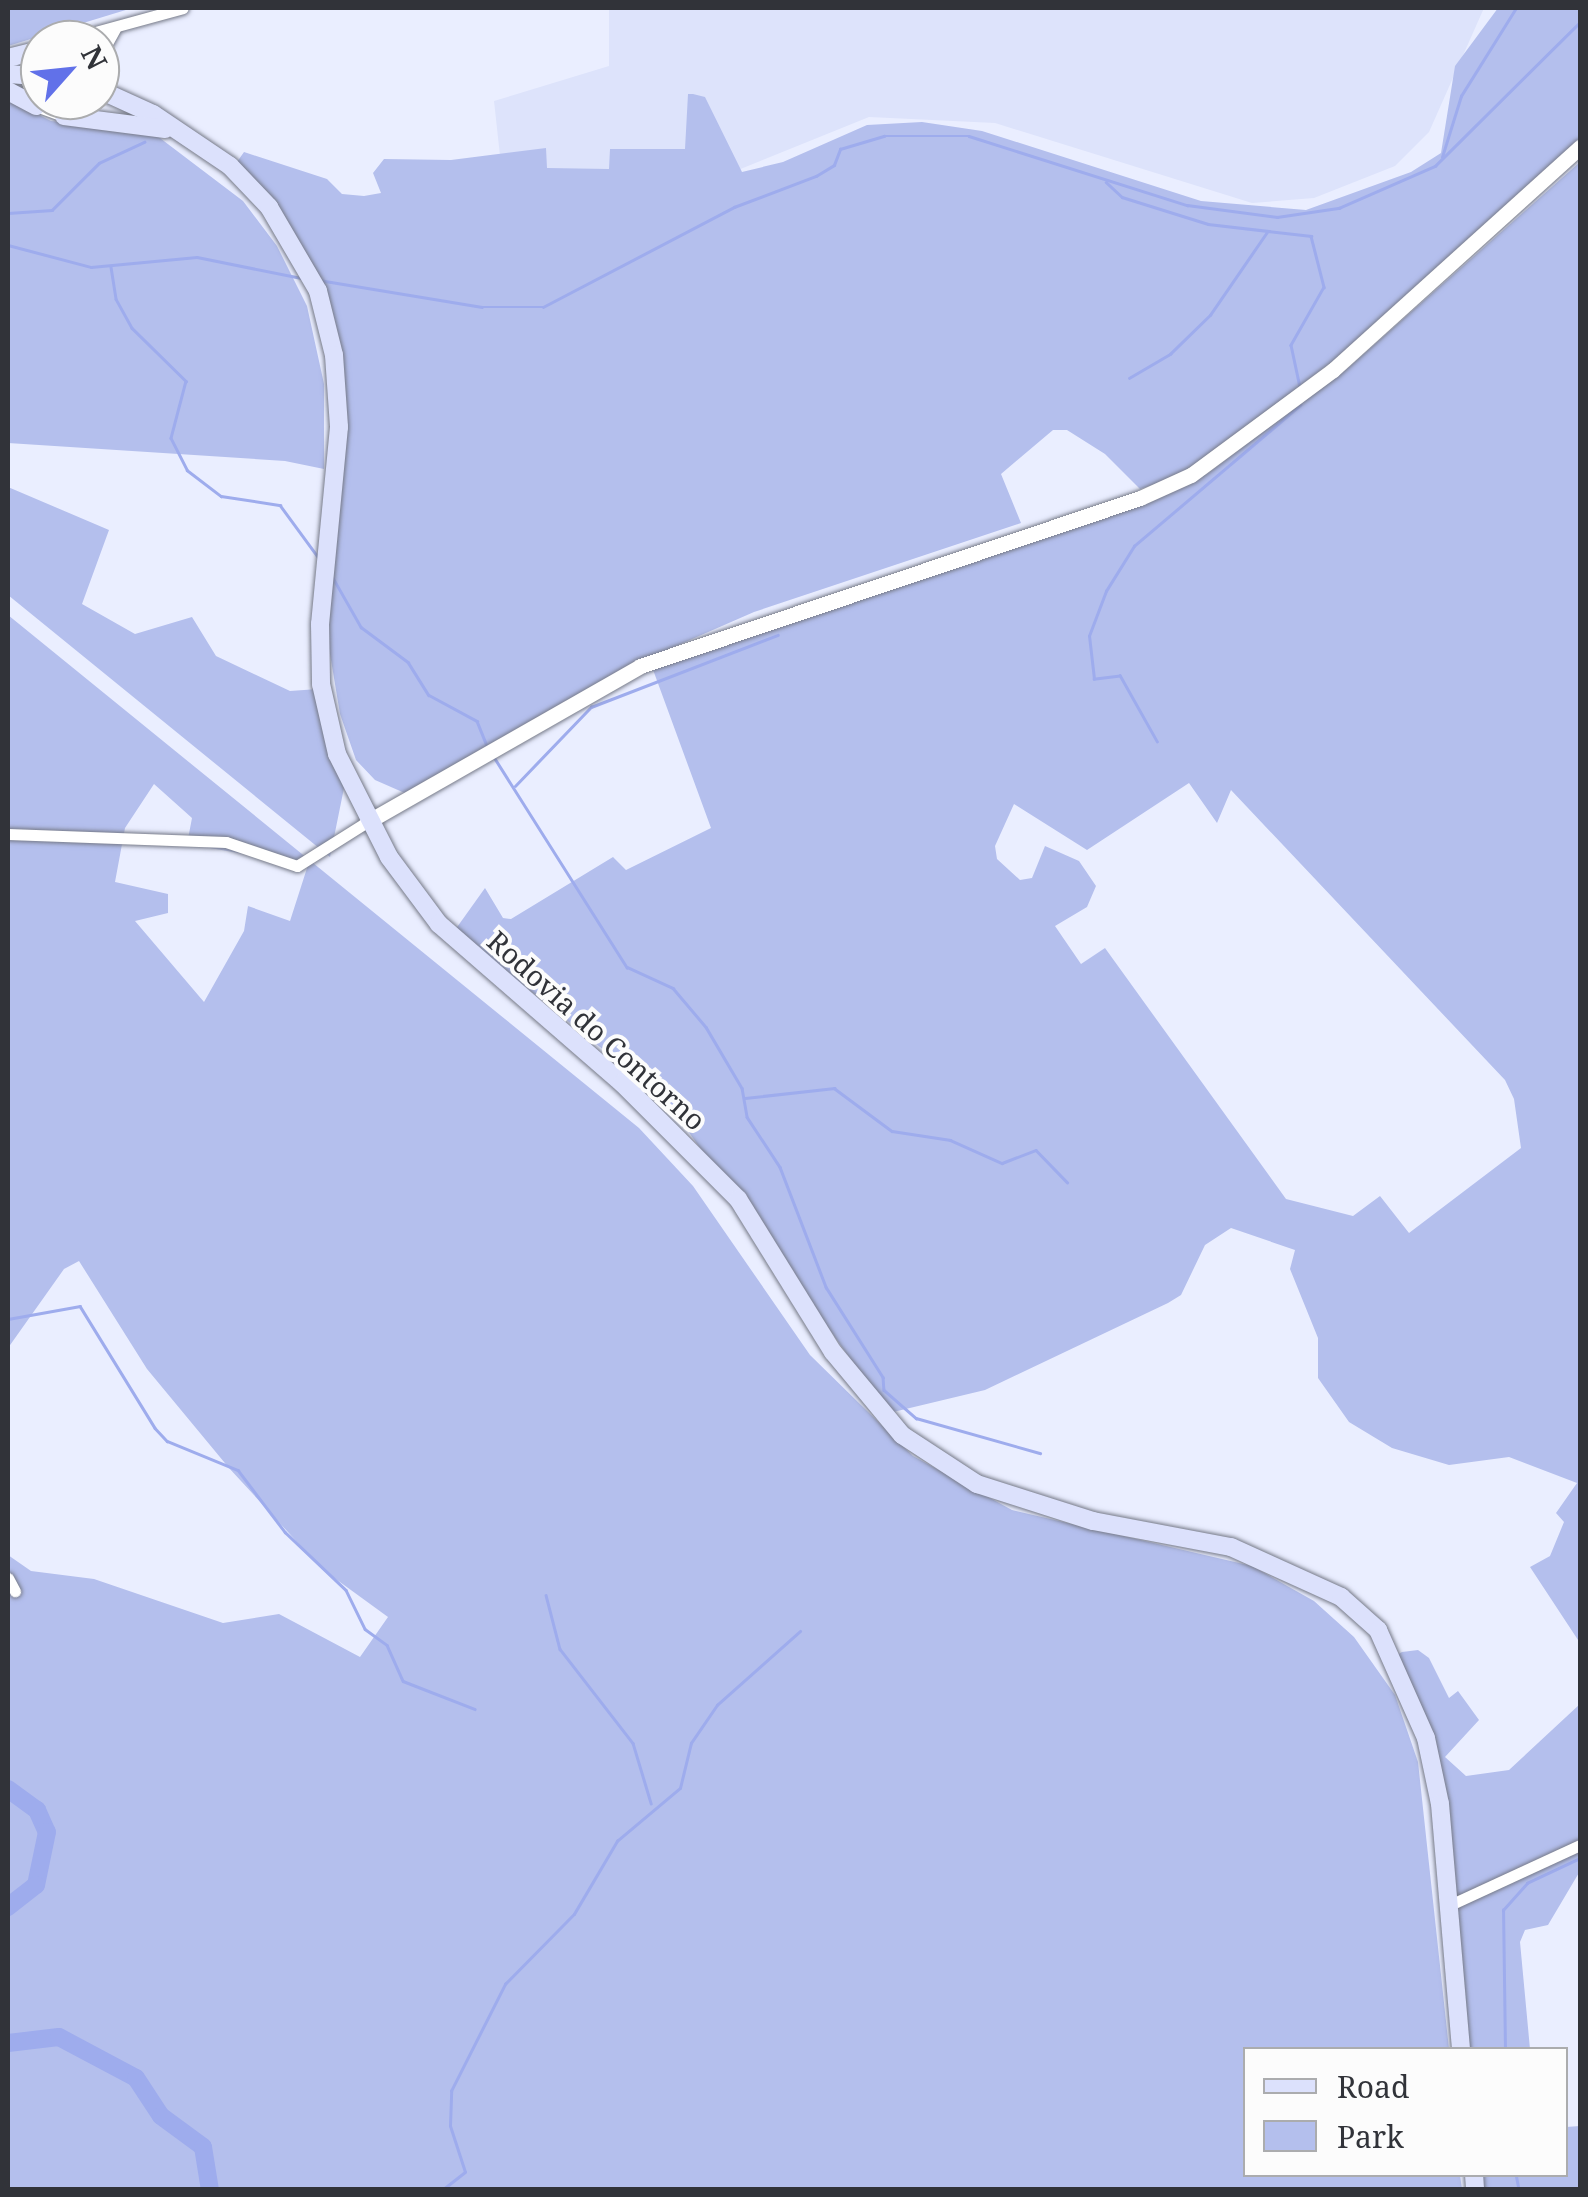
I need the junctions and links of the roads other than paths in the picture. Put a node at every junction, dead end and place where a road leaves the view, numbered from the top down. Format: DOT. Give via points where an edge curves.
graph roads {
  1 [pos="183,8"];
  2 [pos="120,27"];
  3 [pos="120,89"];
  4 [pos="120,100"];
  5 [pos="120,118"];
  6 [pos="186,133"];
  7 [pos="1580,148"];
  8 [pos="367,822"];
  9 [pos="8,834"];
  10 [pos="8,1578"];
  11 [pos="14,1591"];
  12 [pos="1580,1845"];
  13 [pos="1450,1905"];
  14 [pos="1461,2047"];
  1 -- 2 [label="street"];
  3 -- 6 [label="main road"];
  4 -- 6 [label="main road, Rodovia do Contorno"];
  5 -- 6 [label="main road"];
  6 -- 8 [label="main road, Rodovia do Contorno" via="269,206 318,291 334,355 339,427 320,624 321,684 337,754"];
  7 -- 8 [label="street" via="1333,370 1191,474 1140,498 640,666"];
  8 -- 9 [label="street" via="297,866 226,842"];
  8 -- 13 [label="main road, Rodovia do Contorno" via="440,924 622,1082 738,1199 833,1352 902,1435 978,1484 1093,1520 1231,1547 1341,1597 1378,1630 1426,1738"];
  10 -- 11 [label="street"];
  12 -- 13 [label="street"];
  13 -- 14 [label="main road, Rodovia do Contorno"];
}
